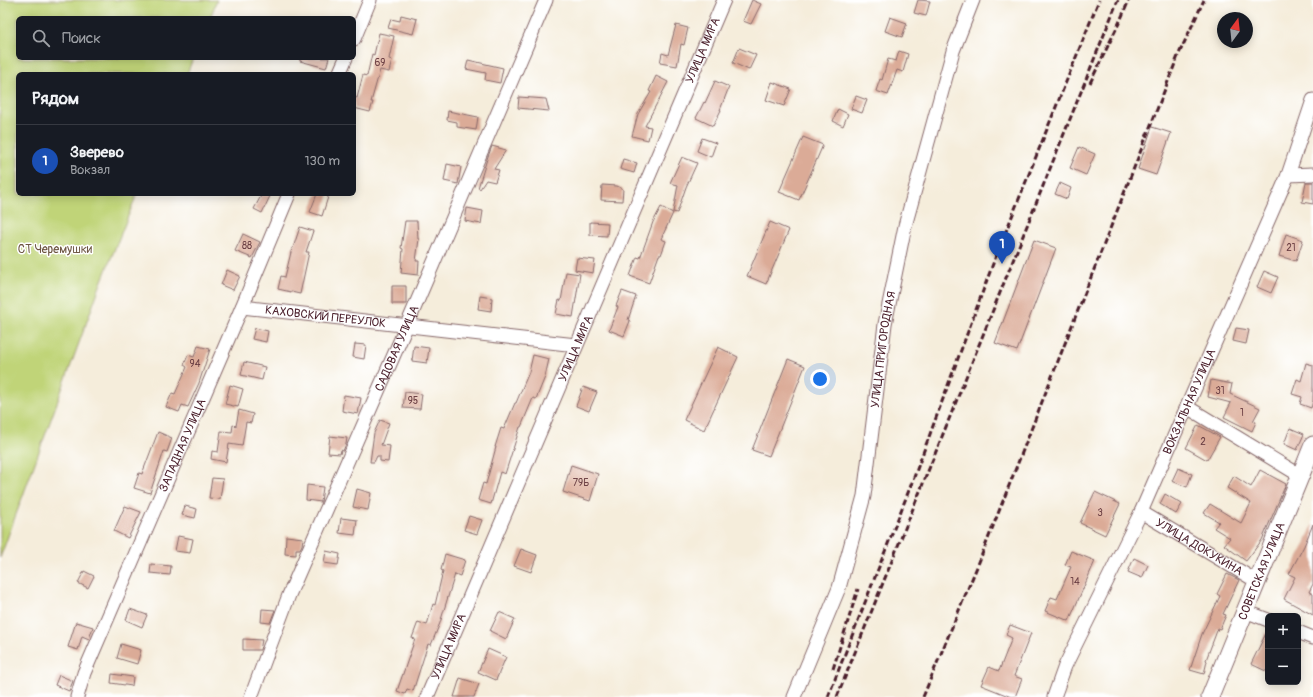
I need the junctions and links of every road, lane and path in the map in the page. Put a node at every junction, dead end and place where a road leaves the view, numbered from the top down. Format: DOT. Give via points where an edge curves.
graph roads {
  1 [pos="370,0"];
  2 [pos="546,0"];
  3 [pos="724,0"];
  4 [pos="972,0"];
  5 [pos="356,34"];
  6 [pos="345,60"];
  7 [pos="340,72"];
  8 [pos="1313,100"];
  9 [pos="1313,174"];
  10 [pos="1288,175"];
  11 [pos="288,196"];
  12 [pos="242,306"];
  13 [pos="407,326"];
  14 [pos="576,345"];
  15 [pos="1187,407"];
  16 [pos="1313,445"];
  17 [pos="1301,476"];
  18 [pos="1141,512"];
  19 [pos="1258,582"];
  20 [pos="1246,611"];
  21 [pos="1265,619"];
  22 [pos="1301,633"];
  23 [pos="1313,638"];
  24 [pos="77,697"];
  25 [pos="251,697"];
  26 [pos="427,697"];
  27 [pos="794,697"];
  28 [pos="1054,697"];
  29 [pos="1210,697"];
  1 -- 5 [label="street"];
  2 -- 13 [label="street, САДОВАЯ УЛИЦА"];
  3 -- 14 [label="street, УЛИЦА МИРА"];
  4 -- 27 [label="street, УЛИЦА ПРИГОРОДНАЯ" via="953,51 905,226 885,324 864,496 839,588"];
  6 -- 7 [label="street"];
  8 -- 10 [label="street, ВОКЗАЛЬНАЯ УЛИЦА"];
  9 -- 10 [label="street"];
  10 -- 15 [label="street, ВОКЗАЛЬНАЯ УЛИЦА"];
  11 -- 12 [label="street, ЗАПАДНАЯ УЛИЦА"];
  12 -- 13 [label="street, КАХОВСКИЙ ПЕРЕУЛОК"];
  12 -- 24 [label="street, ЗАПАДНАЯ УЛИЦА" via="84,673"];
  13 -- 14 [label="street, КАХОВСКИЙ ПЕРЕУЛОК"];
  13 -- 25 [label="street, САДОВАЯ УЛИЦА" via="289,595"];
  14 -- 26 [label="street, УЛИЦА МИРА"];
  15 -- 17 [label="street"];
  15 -- 18 [label="street, ВОКЗАЛЬНАЯ УЛИЦА"];
  16 -- 17 [label="main road, СОВЕТСКАЯ УЛИЦА"];
  17 -- 19 [label="main road, СОВЕТСКАЯ УЛИЦА"];
  18 -- 19 [label="street, УЛИЦА ДОКУКИНА"];
  18 -- 28 [label="street, ВОКЗАЛЬНАЯ УЛИЦА" via="1065,666"];
  19 -- 20 [label="main road, СОВЕТСКАЯ УЛИЦА"];
  20 -- 21 [label="street"];
  20 -- 29 [label="main road, СОВЕТСКАЯ УЛИЦА"];
  22 -- 23 [label="street"];
}
